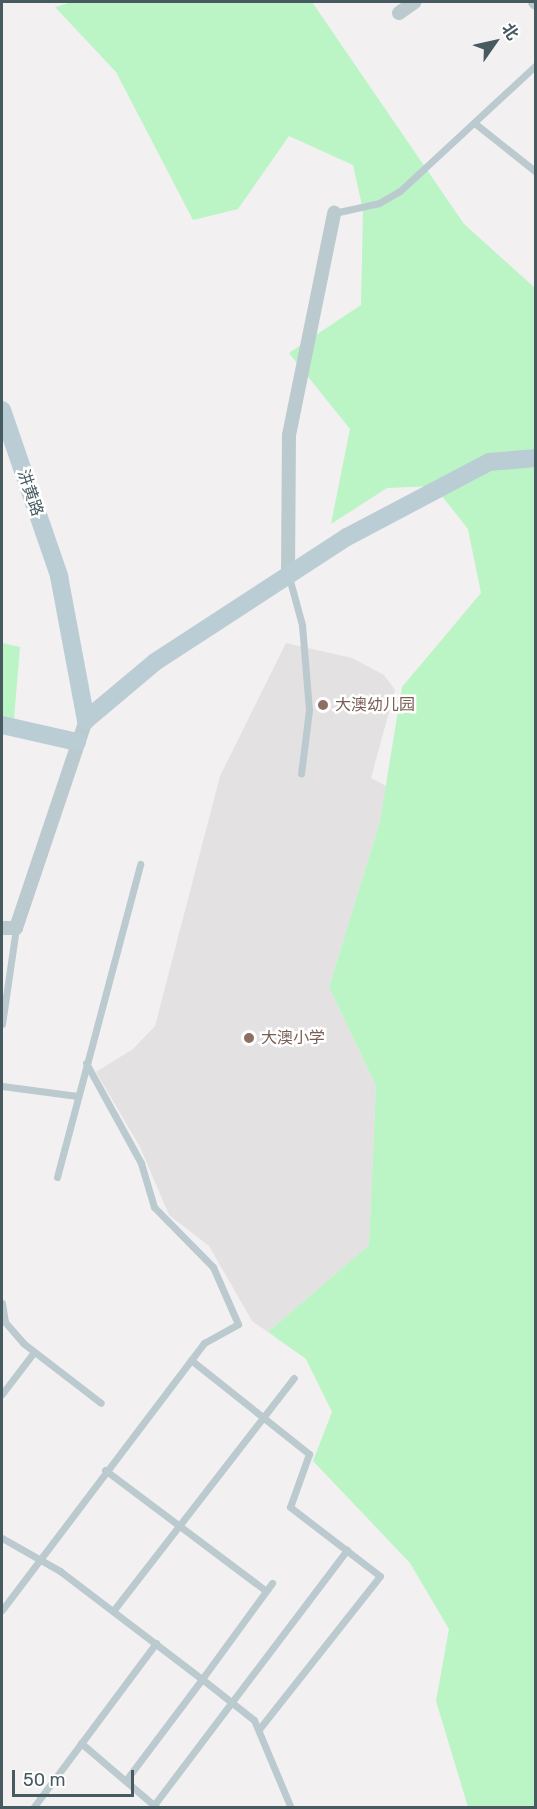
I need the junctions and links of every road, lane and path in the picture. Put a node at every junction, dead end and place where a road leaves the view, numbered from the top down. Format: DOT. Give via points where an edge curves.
graph roads {
  1 [pos="415,2"];
  2 [pos="399,13"];
  3 [pos="536,65"];
  4 [pos="477,124"];
  5 [pos="536,172"];
  6 [pos="334,213"];
  7 [pos="2,410"];
  8 [pos="536,458"];
  9 [pos="288,575"];
  10 [pos="86,720"];
  11 [pos="2,724"];
  12 [pos="78,742"];
  13 [pos="300,774"];
  14 [pos="140,864"];
  15 [pos="2,928"];
  16 [pos="16,928"];
  17 [pos="2,1024"];
  18 [pos="86,1063"];
  19 [pos="2,1086"];
  20 [pos="76,1096"];
  21 [pos="57,1177"];
  22 [pos="2,1303"];
  23 [pos="34,1352"];
  24 [pos="191,1360"];
  25 [pos="294,1378"];
  26 [pos="2,1395"];
  27 [pos="101,1403"];
  28 [pos="263,1418"];
  29 [pos="105,1470"];
  30 [pos="2,1538"];
  31 [pos="347,1550"];
  32 [pos="40,1557"];
  33 [pos="272,1583"];
  34 [pos="266,1591"];
  35 [pos="2,1610"];
  36 [pos="113,1611"];
  37 [pos="156,1643"];
  38 [pos="202,1679"];
  39 [pos="232,1702"];
  40 [pos="259,1729"];
  41 [pos="81,1743"];
  42 [pos="126,1780"];
  43 [pos="155,1806"];
  44 [pos="33,1808"];
  45 [pos="291,1808"];
  1 -- 2 [label="street"];
  3 -- 4 [label="lane"];
  4 -- 5 [label="lane"];
  4 -- 6 [label="lane" via="400,191 379,203"];
  6 -- 9 [label="street" via="289,435"];
  7 -- 10 [label="main road, 汫黄路" via="59,576"];
  8 -- 9 [label="main road" via="489,462"];
  9 -- 10 [label="main road" via="155,662"];
  9 -- 13 [label="lane" via="302,625 309,711"];
  10 -- 12 [label="street"];
  11 -- 12 [label="main road"];
  12 -- 16 [label="street"];
  14 -- 18 [label="lane"];
  15 -- 16 [label="street"];
  16 -- 17 [label="lane"];
  18 -- 20 [label="lane"];
  18 -- 24 [label="lane" via="141,1163 154,1208 213,1267 238,1323 204,1343"];
  19 -- 20 [label="lane"];
  20 -- 21 [label="lane"];
  22 -- 23 [label="lane" via="5,1322"];
  23 -- 26 [label="lane"];
  23 -- 27 [label="lane"];
  24 -- 28 [label="lane"];
  24 -- 29 [label="lane"];
  25 -- 28 [label="lane"];
  28 -- 31 [label="lane" via="309,1454 290,1507"];
  28 -- 36 [label="lane"];
  29 -- 32 [label="lane"];
  29 -- 34 [label="lane"];
  30 -- 32 [label="lane"];
  31 -- 39 [label="lane"];
  31 -- 40 [label="lane" via="380,1575"];
  32 -- 35 [label="lane"];
  32 -- 36 [label="lane"];
  33 -- 34 [label="lane"];
  34 -- 38 [label="lane"];
  36 -- 37 [label="lane"];
  37 -- 38 [label="lane"];
  37 -- 41 [label="lane"];
  38 -- 39 [label="lane"];
  38 -- 42 [label="lane"];
  39 -- 40 [label="lane"];
  39 -- 43 [label="lane"];
  40 -- 45 [label="lane"];
  41 -- 42 [label="lane"];
  41 -- 44 [label="lane"];
  42 -- 43 [label="lane"];
}
